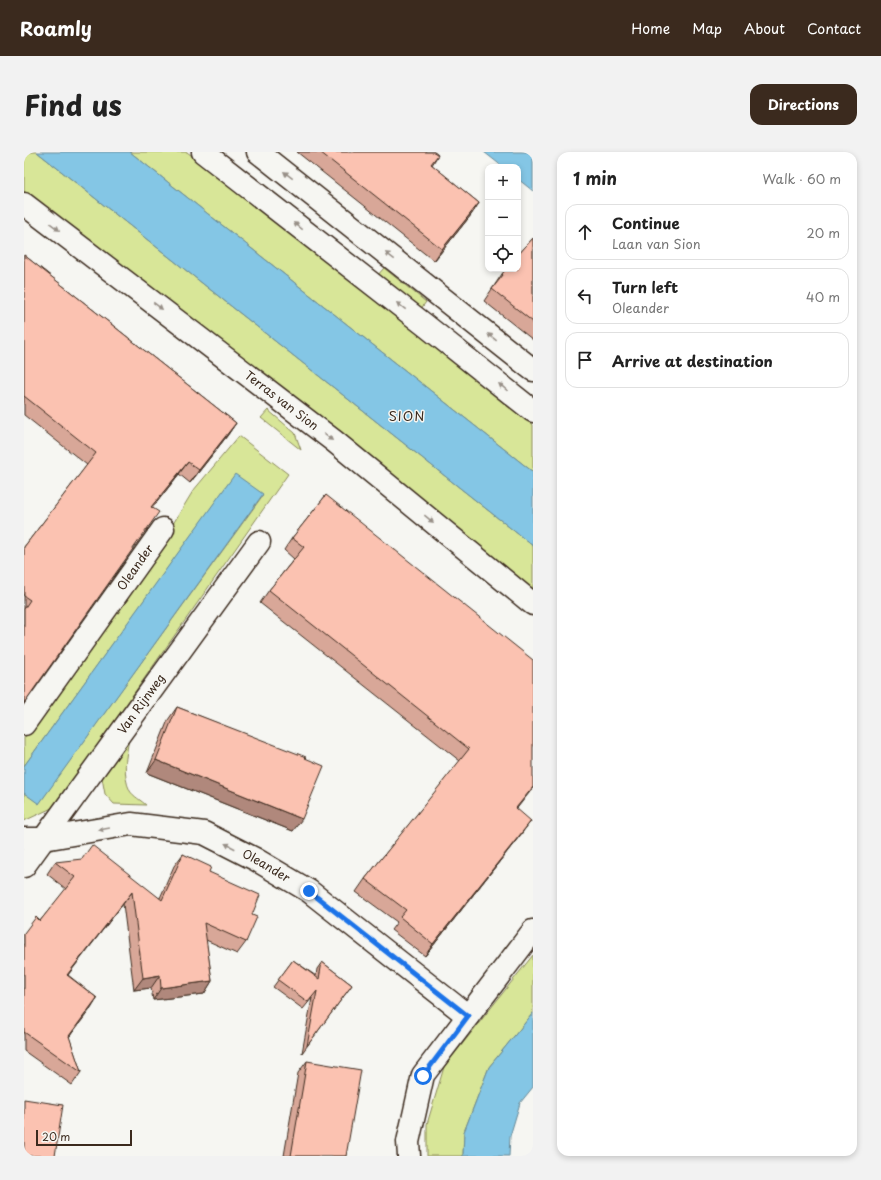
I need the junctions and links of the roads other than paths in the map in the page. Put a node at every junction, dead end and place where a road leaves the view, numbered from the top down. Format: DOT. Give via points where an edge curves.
graph roads {
  1 [pos="203,152"];
  2 [pos="258,152"];
  3 [pos="24,204"];
  4 [pos="533,370"];
  5 [pos="533,412"];
  6 [pos="163,529"];
  7 [pos="259,542"];
  8 [pos="533,604"];
  9 [pos="24,724"];
  10 [pos="34,839"];
  11 [pos="24,866"];
  12 [pos="533,931"];
  13 [pos="468,1016"];
  14 [pos="409,1156"];
  5 -- 1 [label="street, one-way"];
  4 -- 2 [label="street, one-way"];
  3 -- 8 [label="street, Terras van Sion, one-way" via="334,441"];
  6 -- 9 [label="street, Oleander"];
  7 -- 10 [label="street, Van Rijnweg"];
  10 -- 11 [label="street, Van Rijnweg"];
  13 -- 10 [label="street, Oleander, one-way" via="300,886 204,833 131,824"];
  12 -- 13 [label="street"];
  13 -- 14 [label="street" via="423,1076 408,1142"];
}
